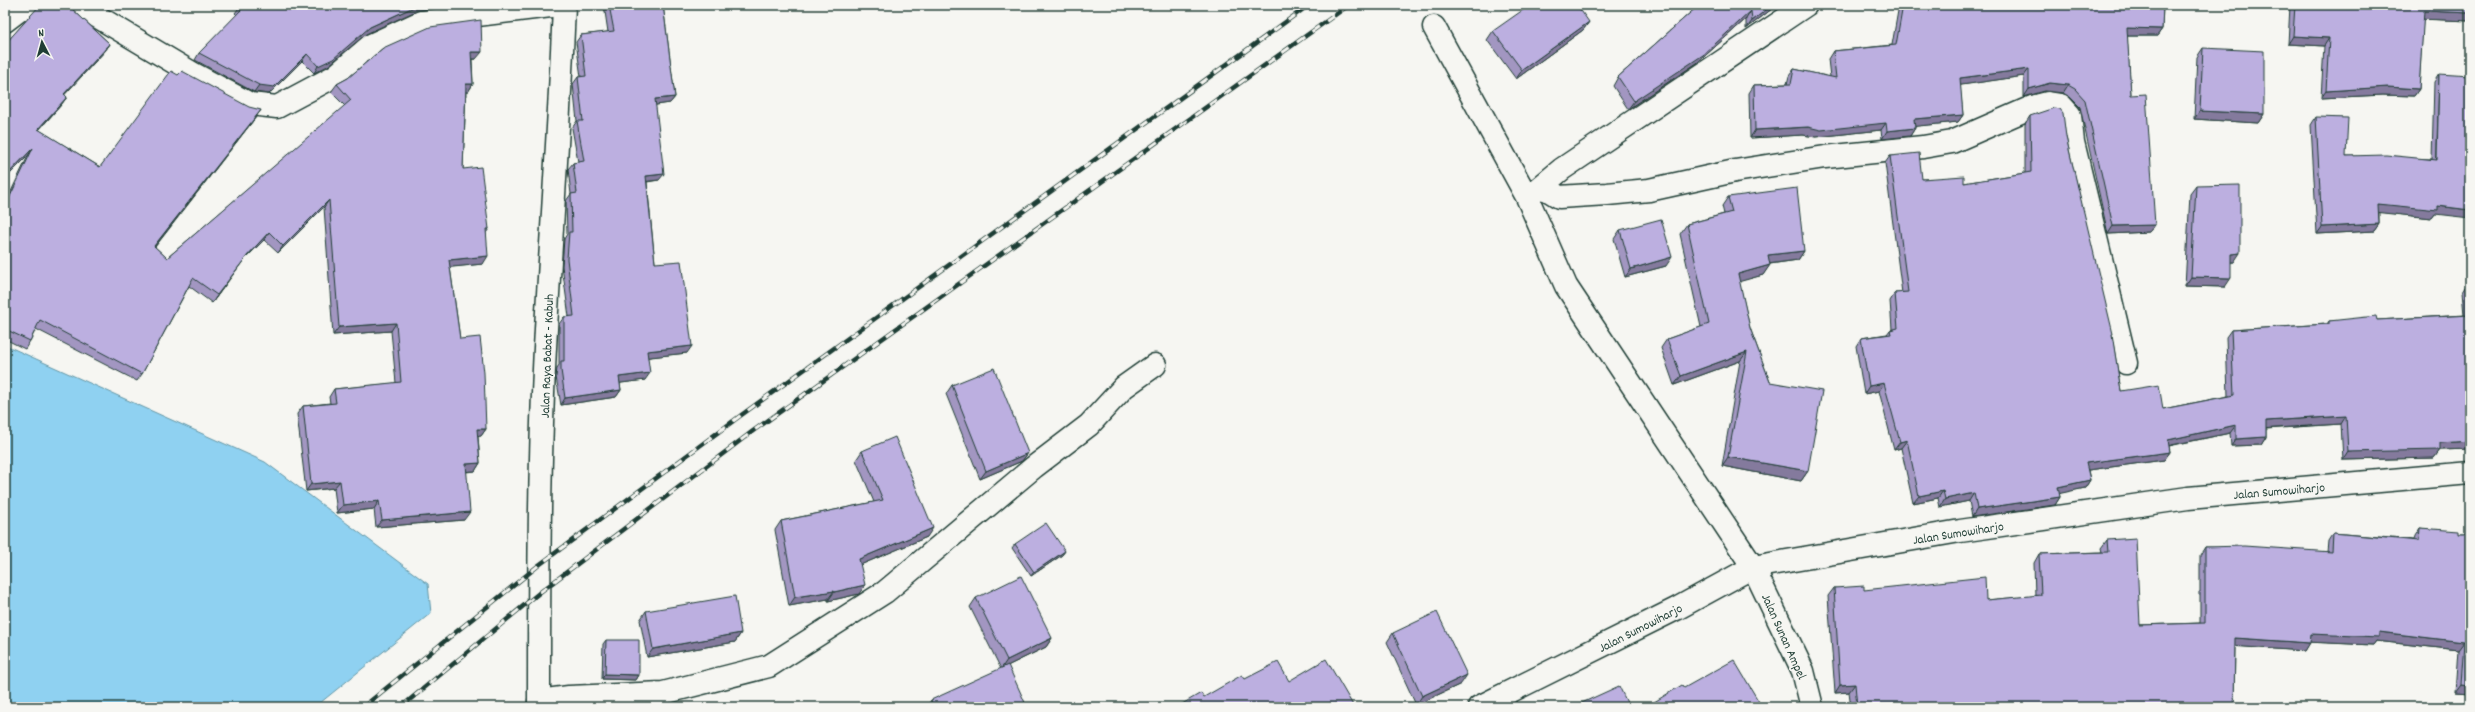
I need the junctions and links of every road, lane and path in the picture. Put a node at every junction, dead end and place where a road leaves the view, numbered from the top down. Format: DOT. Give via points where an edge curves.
graph roads {
  1 [pos="26,5"];
  2 [pos="78,5"];
  3 [pos="559,5"];
  4 [pos="564,5"];
  5 [pos="1806,5"];
  6 [pos="5,21"];
  7 [pos="1434,27"];
  8 [pos="1535,192"];
  9 [pos="2126,363"];
  10 [pos="1155,365"];
  11 [pos="2470,473"];
  12 [pos="1753,566"];
  13 [pos="539,704"];
  14 [pos="1479,707"];
  15 [pos="1812,707"];
  1 -- 6 [label="street"];
  2 -- 3 [label="street" via="192,73 250,104 277,107 335,76 371,45 421,22"];
  4 -- 13 [label="street, Jalan Raya Babat - Kabuh" via="559,136 546,330 540,540"];
  5 -- 8 [label="street" via="1562,170"];
  7 -- 8 [label="street, Jalan Sunan Ampel"];
  8 -- 9 [label="street" via="1559,196 1635,191 1818,158 1952,142 2048,102 2061,106 2070,116 2073,142"];
  8 -- 12 [label="street, Jalan Sunan Ampel" via="1566,286"];
  10 -- 13 [label="street" via="1124,387 1089,425 1022,476 884,592 769,666 663,693"];
  11 -- 12 [label="street, Jalan Sumowiharjo" via="2188,498 1960,531"];
  12 -- 14 [label="street, Jalan Sumowiharjo" via="1678,608"];
  12 -- 15 [label="street, Jalan Sunan Ampel" via="1803,671"];
}
